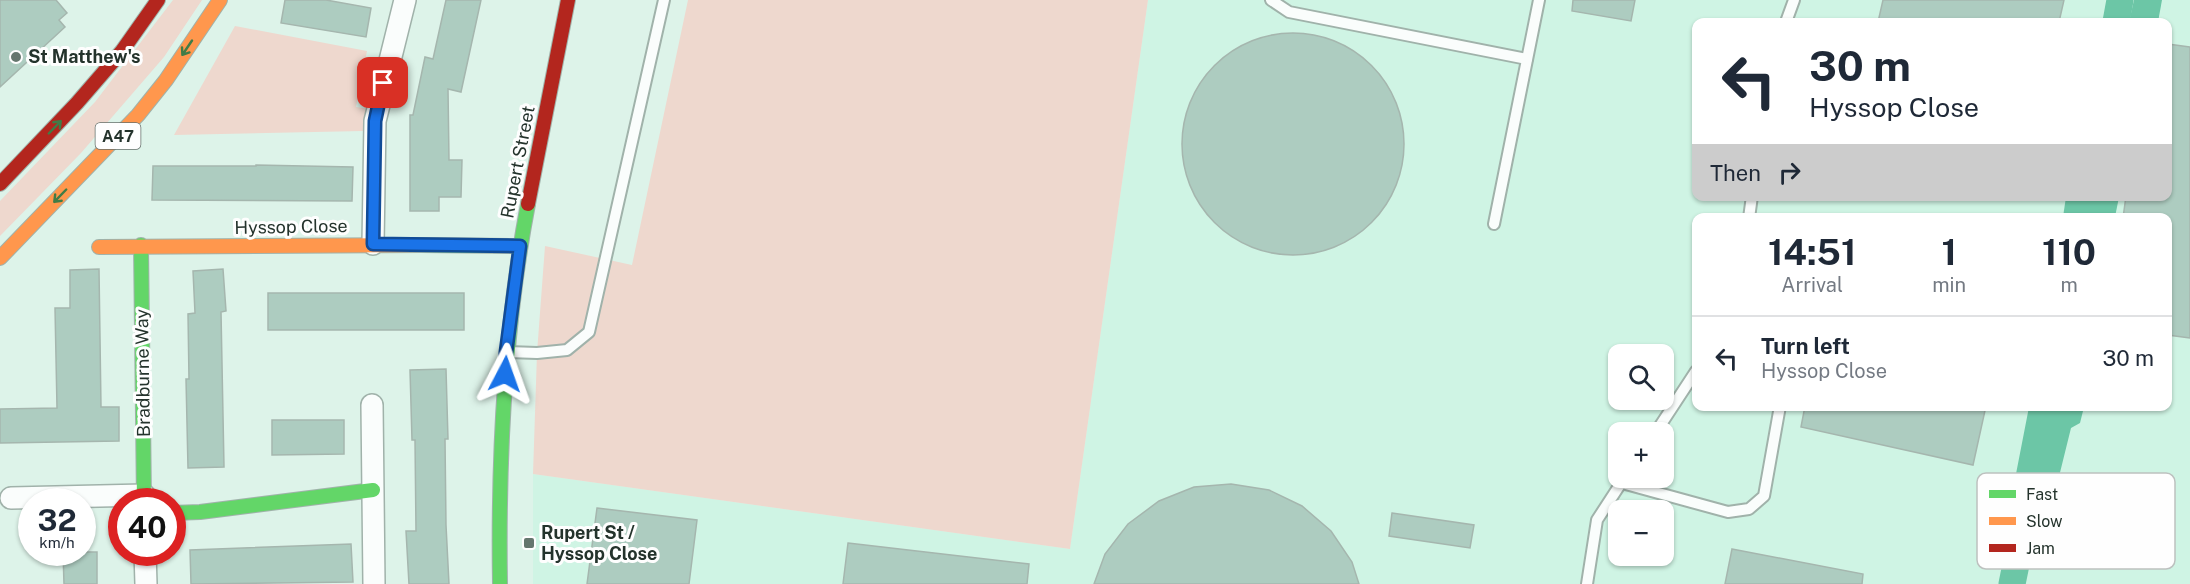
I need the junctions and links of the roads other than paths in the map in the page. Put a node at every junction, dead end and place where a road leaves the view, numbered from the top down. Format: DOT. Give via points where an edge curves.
graph roads {
  1 [pos="158,0"];
  2 [pos="220,0"];
  3 [pos="405,0"];
  4 [pos="568,0"];
  5 [pos="664,0"];
  6 [pos="1271,0"];
  7 [pos="1539,0"];
  8 [pos="1794,0"];
  9 [pos="1787,18"];
  10 [pos="1527,59"];
  11 [pos="0,184"];
  12 [pos="1494,224"];
  13 [pos="373,244"];
  14 [pos="141,245"];
  15 [pos="520,246"];
  16 [pos="99,247"];
  17 [pos="0,258"];
  18 [pos="506,352"];
  19 [pos="1692,377"];
  20 [pos="372,405"];
  21 [pos="1779,411"];
  22 [pos="1663,422"];
  23 [pos="144,488"];
  24 [pos="1619,488"];
  25 [pos="1650,488"];
  26 [pos="373,490"];
  27 [pos="11,498"];
  28 [pos="108,498"];
  29 [pos="186,512"];
  30 [pos="145,566"];
  31 [pos="146,584"];
  32 [pos="374,584"];
  33 [pos="500,584"];
  34 [pos="1587,584"];
  11 -- 1 [label="street, A47, one-way" via="122,51"];
  2 -- 17 [label="street, A47, one-way" via="138,115"];
  3 -- 13 [label="street" via="375,121"];
  4 -- 15 [label="street, Rupert Street"];
  5 -- 18 [label="lane" via="589,332 567,351"];
  6 -- 10 [label="lane" via="1289,12"];
  7 -- 10 [label="lane"];
  8 -- 9 [label="lane"];
  10 -- 12 [label="lane"];
  13 -- 14 [label="street, Hyssop Close"];
  13 -- 15 [label="street, Hyssop Close"];
  14 -- 16 [label="street, Hyssop Close"];
  14 -- 23 [label="street, Bradburne Way"];
  15 -- 18 [label="street, Rupert Street"];
  18 -- 33 [label="street, Rupert Street"];
  19 -- 22 [label="lane"];
  20 -- 26 [label="street"];
  21 -- 25 [label="lane" via="1764,496 1749,509 1728,512"];
  24 -- 34 [label="lane" via="1597,520"];
  26 -- 29 [label="street"];
  26 -- 32 [label="street"];
  27 -- 28 [label="street"];
  30 -- 31 [label="street"];
}
